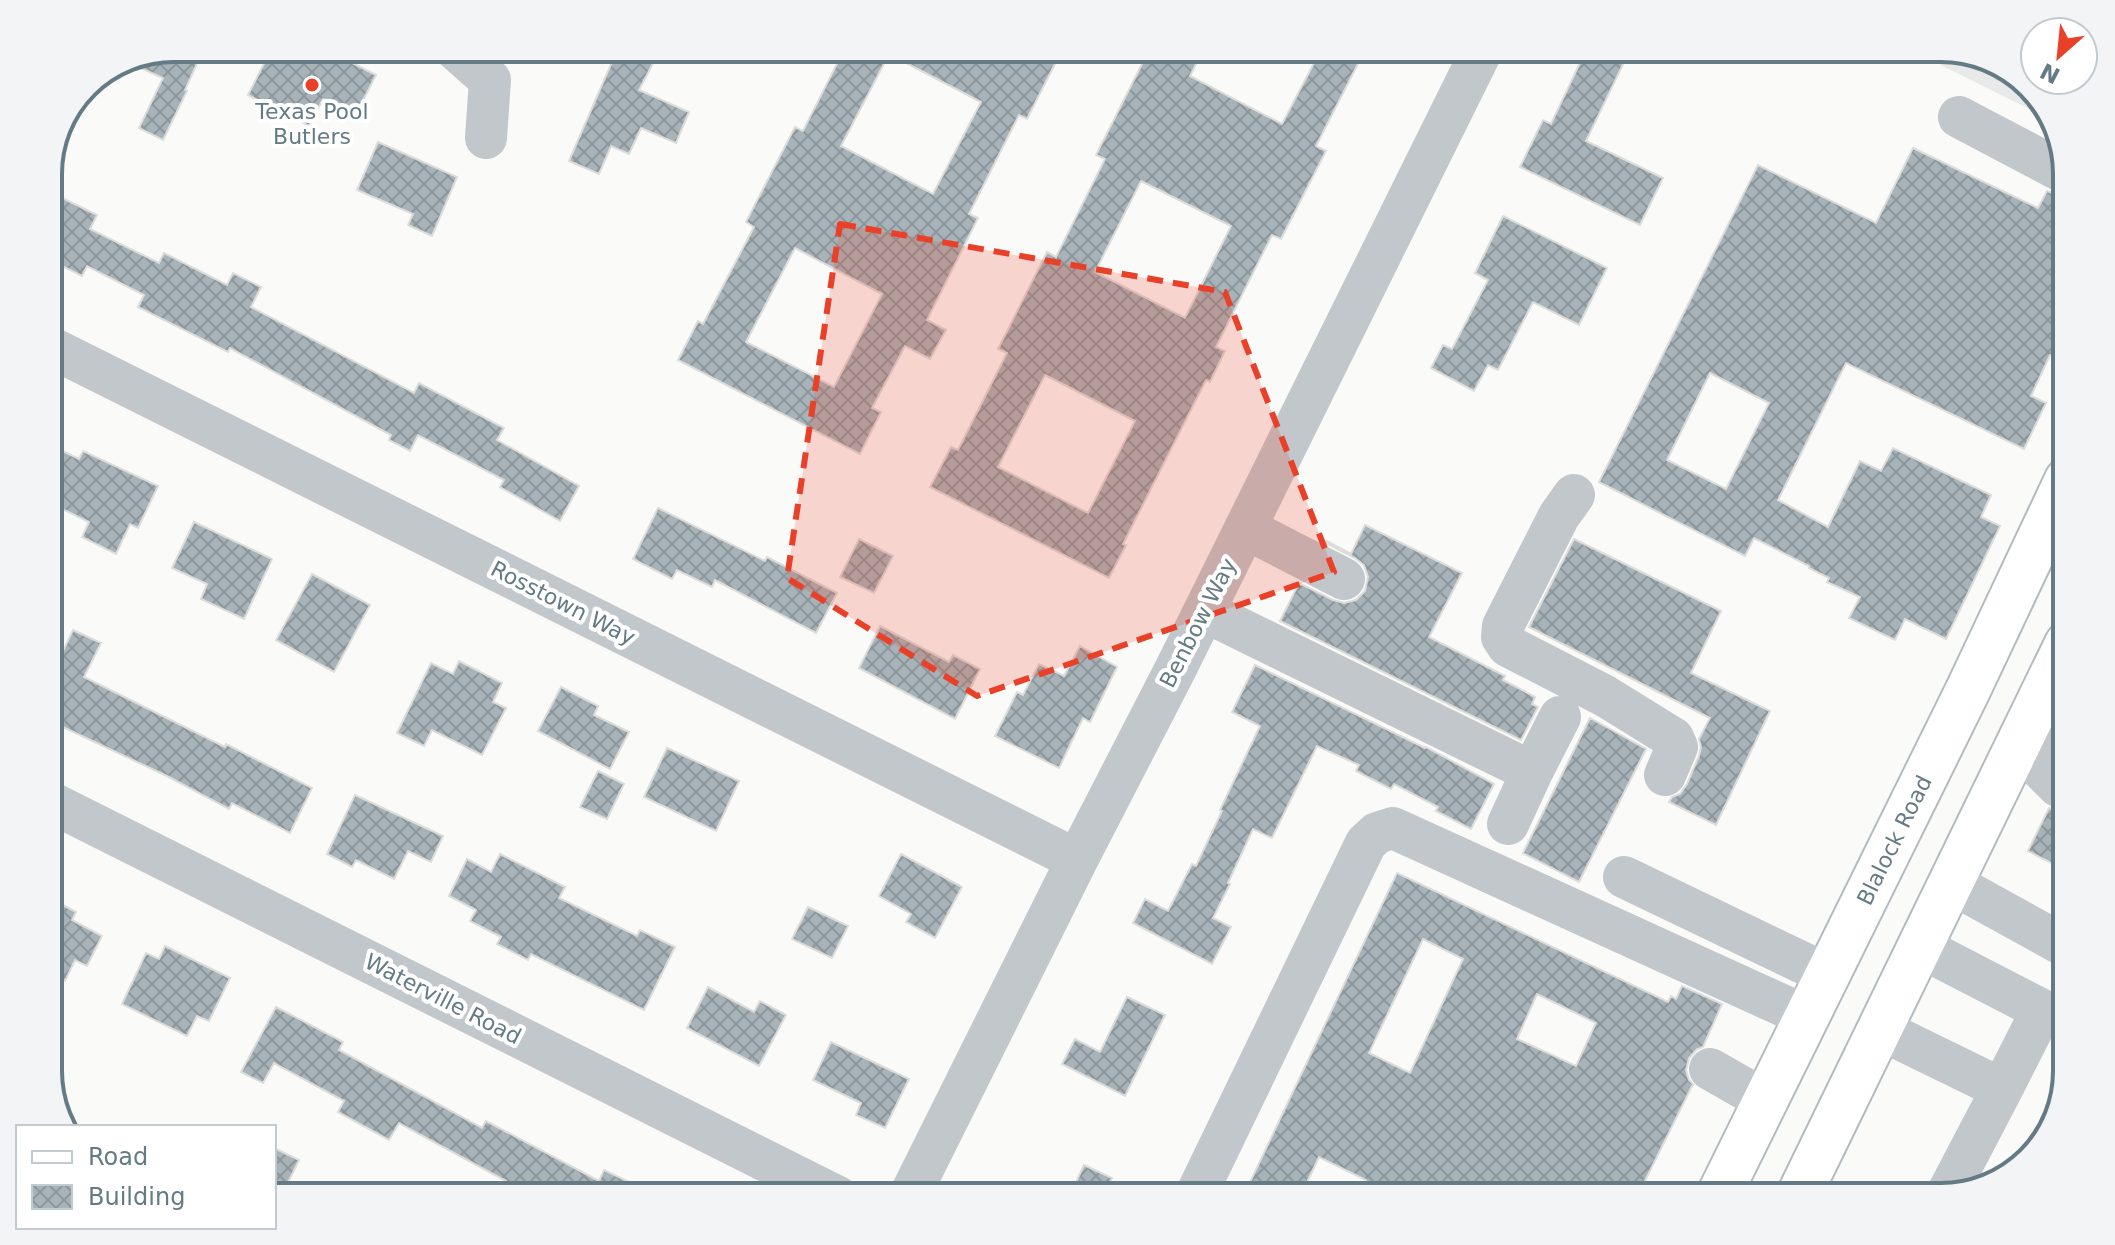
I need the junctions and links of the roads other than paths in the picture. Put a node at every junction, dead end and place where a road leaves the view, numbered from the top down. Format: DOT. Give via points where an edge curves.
graph roads {
  1 [pos="1476,62"];
  2 [pos="498,64"];
  3 [pos="1959,117"];
  4 [pos="486,138"];
  5 [pos="2053,167"];
  6 [pos="62,353"];
  7 [pos="1574,495"];
  8 [pos="2053,510"];
  9 [pos="1245,528"];
  10 [pos="1344,579"];
  11 [pos="1204,611"];
  12 [pos="1974,676"];
  13 [pos="2053,709"];
  14 [pos="2053,713"];
  15 [pos="1560,717"];
  16 [pos="2053,720"];
  17 [pos="1532,772"];
  18 [pos="1665,775"];
  19 [pos="2053,781"];
  20 [pos="62,808"];
  21 [pos="1508,824"];
  22 [pos="1077,860"];
  23 [pos="1624,877"];
  24 [pos="1951,883"];
  25 [pos="2053,939"];
  26 [pos="1920,947"];
  27 [pos="1828,975"];
  28 [pos="1808,1017"];
  29 [pos="1878,1031"];
  30 [pos="1710,1069"];
  31 [pos="2002,1089"];
  32 [pos="1766,1101"];
  33 [pos="1953,1182"];
  34 [pos="810,1183"];
  35 [pos="916,1183"];
  36 [pos="1202,1183"];
  37 [pos="1725,1183"];
  38 [pos="1805,1183"];
  1 -- 9 [label="street, Benbow Way"];
  2 -- 4 [label="street"];
  3 -- 5 [label="street"];
  6 -- 22 [label="street, Rosstown Way"];
  7 -- 18 [label="street" via="1503,626 1502,637 1508,646 1673,738 1677,747"];
  8 -- 12 [label="main road, Blalock Road"];
  9 -- 10 [label="street"];
  9 -- 11 [label="street, Benbow Way"];
  11 -- 17 [label="street"];
  11 -- 22 [label="street, Benbow Way"];
  12 -- 13 [label="main road"];
  12 -- 27 [label="main road, Blalock Road"];
  14 -- 24 [label="main road"];
  15 -- 17 [label="street"];
  16 -- 19 [label="street" via="2039,767"];
  17 -- 21 [label="street"];
  20 -- 34 [label="street, Waterville Road"];
  22 -- 35 [label="street, Benbow Way"];
  23 -- 27 [label="street"];
  24 -- 25 [label="street"];
  24 -- 26 [label="main road"];
  26 -- 29 [label="main road"];
  26 -- 31 [label="street" via="2042,1010"];
  27 -- 28 [label="main road, Blalock Road"];
  28 -- 29 [label="main road"];
  28 -- 32 [label="main road, Blalock Road"];
  28 -- 36 [label="street" via="1393,828 1366,843"];
  29 -- 31 [label="street"];
  29 -- 38 [label="main road"];
  30 -- 32 [label="street"];
  31 -- 33 [label="street"];
  32 -- 37 [label="main road, Blalock Road"];
}
